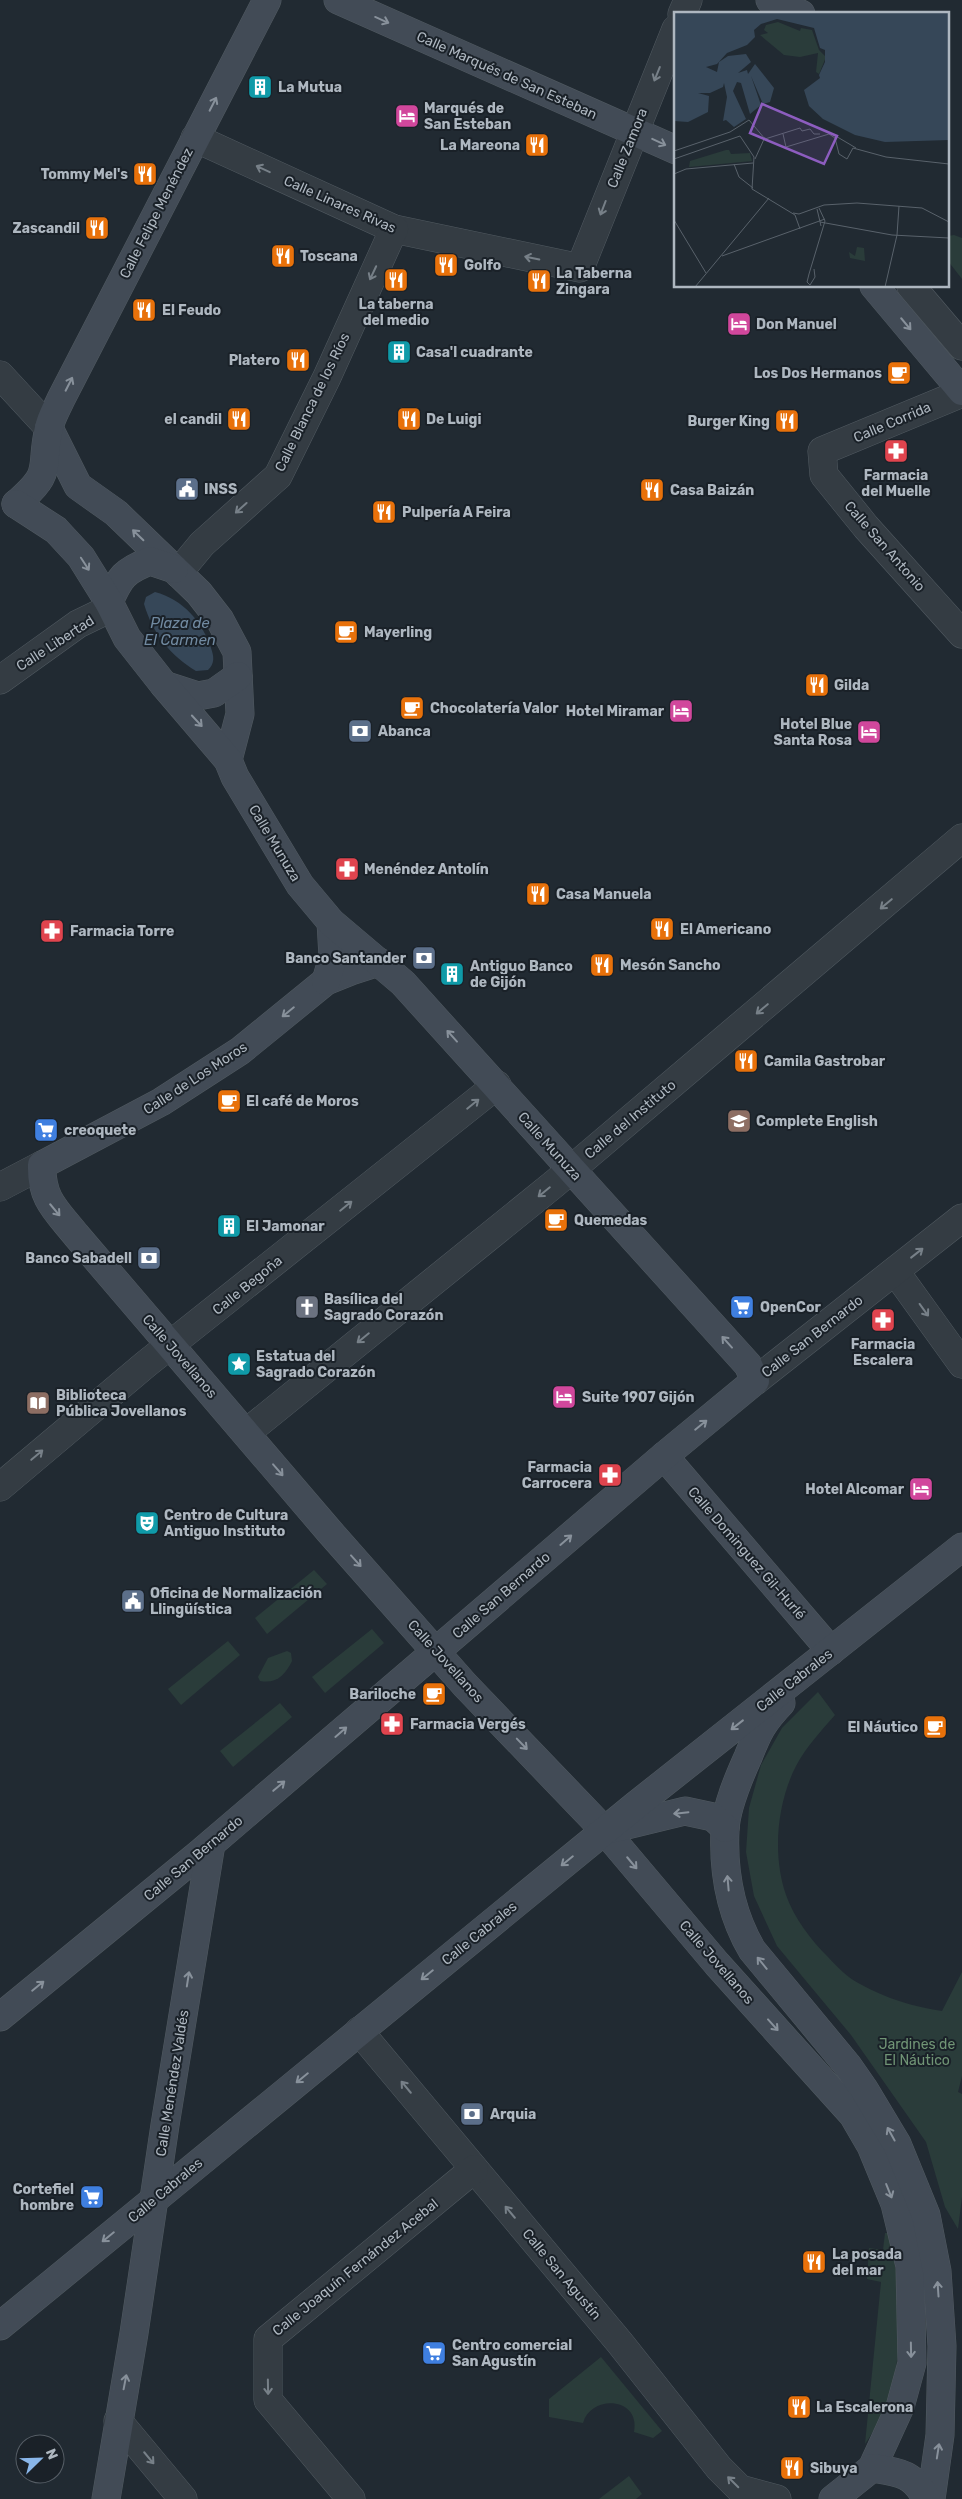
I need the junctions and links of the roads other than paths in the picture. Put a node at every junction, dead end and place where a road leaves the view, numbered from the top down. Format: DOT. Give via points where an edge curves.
graph roads {
  1 [pos="266,0"];
  2 [pos="338,0"];
  3 [pos="688,0"];
  4 [pos="770,0"];
  5 [pos="683,12"];
  6 [pos="797,12"];
  7 [pos="674,34"];
  8 [pos="634,130"];
  9 [pos="195,138"];
  10 [pos="674,149"];
  11 [pos="394,229"];
  12 [pos="580,268"];
  13 [pos="876,288"];
  14 [pos="913,288"];
  15 [pos="962,346"];
  16 [pos="0,375"];
  17 [pos="962,392"];
  18 [pos="49,428"];
  19 [pos="822,451"];
  20 [pos="78,486"];
  21 [pos="8,504"];
  22 [pos="176,571"];
  23 [pos="110,605"];
  24 [pos="962,634"];
  25 [pos="238,676"];
  26 [pos="0,680"];
  27 [pos="164,685"];
  28 [pos="228,760"];
  29 [pos="962,838"];
  30 [pos="332,930"];
  31 [pos="379,962"];
  32 [pos="326,982"];
  33 [pos="497,1085"];
  34 [pos="42,1165"];
  35 [pos="570,1170"];
  36 [pos="0,1187"];
  37 [pos="962,1218"];
  38 [pos="895,1271"];
  39 [pos="171,1346"];
  40 [pos="962,1364"];
  41 [pos="755,1381"];
  42 [pos="246,1433"];
  43 [pos="664,1456"];
  44 [pos="0,1486"];
  45 [pos="962,1547"];
  46 [pos="436,1651"];
  47 [pos="830,1651"];
  48 [pos="725,1828"];
  49 [pos="604,1830"];
  50 [pos="211,1844"];
  51 [pos="0,2017"];
  52 [pos="359,2031"];
  53 [pos="474,2169"];
  54 [pos="156,2197"];
  55 [pos="0,2326"];
  56 [pos="118,2421"];
  57 [pos="872,2468"];
  58 [pos="106,2499"];
  59 [pos="183,2499"];
  60 [pos="351,2499"];
  61 [pos="777,2499"];
  62 [pos="832,2499"];
  63 [pos="926,2499"];
  64 [pos="931,2499"];
  9 -- 1 [label="main road, Calle Felipe Menéndez, one-way"];
  2 -- 8 [label="main road, Calle Marqués de San Esteban, one-way"];
  3 -- 5 [label="street"];
  4 -- 6 [label="main road"];
  7 -- 8 [label="street, Calle Zamora, one-way"];
  8 -- 10 [label="main road, Calle Marqués de San Esteban, one-way"];
  8 -- 12 [label="street, Calle Zamora, one-way"];
  11 -- 9 [label="street, Calle Linares Rivas, one-way"];
  18 -- 9 [label="main road, Calle Felipe Menéndez, one-way"];
  12 -- 11 [label="street, Calle Linares Rivas, one-way"];
  11 -- 22 [label="street, Calle Blanca de los Ríos, one-way" via="278,476"];
  13 -- 17 [label="main road, one-way"];
  14 -- 15 [label="street"];
  16 -- 18 [label="street"];
  17 -- 19 [label="street, Calle Corrida"];
  18 -- 20 [label="main road"];
  18 -- 21 [label="main road, Calle Felipe Menéndez" via="45,470 36,487"];
  19 -- 24 [label="street, Calle San Antonio" via="824,475"];
  20 -- 21 [label="main road"];
  22 -- 20 [label="main road, one-way" via="116,513"];
  21 -- 23 [label="main road, one-way" via="56,530 81,557"];
  22 -- 23 [label="main road" via="150,561 131,568 118,583"];
  22 -- 25 [label="main road" via="220,620 238,652"];
  23 -- 26 [label="street, Calle Libertad"];
  23 -- 27 [label="main road" via="127,638"];
  25 -- 27 [label="main road" via="214,693 198,696"];
  25 -- 28 [label="main road" via="240,714"];
  27 -- 28 [label="main road, one-way"];
  28 -- 30 [label="main road, Calle Munuza" via="300,885"];
  29 -- 35 [label="street, Calle del Instituto, one-way"];
  30 -- 31 [label="main road, Calle Munuza"];
  30 -- 32 [label="main road" via="333,957"];
  31 -- 32 [label="main road, Calle de Los Moros"];
  33 -- 31 [label="main road, Calle Munuza, one-way" via="403,983"];
  32 -- 34 [label="main road, Calle de Los Moros, one-way" via="240,1051 161,1102"];
  33 -- 35 [label="main road, Calle Munuza"];
  39 -- 33 [label="street, Calle Begoña, one-way"];
  34 -- 36 [label="street, Calle de Los Moros"];
  34 -- 39 [label="main road, Calle Jovellanos, one-way" via="42,1184 47,1200"];
  41 -- 35 [label="main road, Calle Munuza, one-way" via="748,1365"];
  35 -- 42 [label="street, Calle del Instituto, one-way"];
  38 -- 37 [label="street, Calle San Bernardo, one-way"];
  38 -- 40 [label="street, one-way"];
  38 -- 41 [label="street, Calle San Bernardo"];
  39 -- 42 [label="main road, Calle Jovellanos"];
  44 -- 39 [label="street, Calle Begoña, one-way"];
  43 -- 41 [label="main road, Calle San Bernardo, one-way"];
  42 -- 46 [label="main road, Calle Jovellanos, one-way"];
  46 -- 43 [label="main road, Calle San Bernardo, one-way"];
  43 -- 47 [label="main road, Calle Dominguez Gil-Hurlé"];
  45 -- 47 [label="main road, Calle Cabrales"];
  46 -- 49 [label="main road, Calle Jovellanos, one-way"];
  50 -- 46 [label="main road, Calle San Bernardo, one-way"];
  47 -- 48 [label="main road" via="763,1721 738,1781"];
  47 -- 49 [label="main road, Calle Cabrales, one-way"];
  48 -- 49 [label="main road, one-way" via="713,1817 685,1811"];
  64 -- 48 [label="main road, one-way" via="940,2436 942,2346 937,2271 926,2215 897,2144 864,2090 752,1950 740,1930 729,1895"];
  49 -- 52 [label="main road, Calle Cabrales, one-way"];
  49 -- 57 [label="main road, Calle Jovellanos, one-way" via="717,1964 853,2115 871,2146 895,2204 910,2266 912,2363 900,2407"];
  51 -- 50 [label="main road, Calle San Bernardo, one-way"];
  54 -- 50 [label="main road, Calle Menéndez Valdés, one-way" via="166,2116"];
  53 -- 52 [label="street, Calle San Agustín, one-way"];
  52 -- 54 [label="main road, Calle Cabrales, one-way"];
  53 -- 60 [label="street, Calle Joaquín Fernández Acebal, one-way" via="268,2339 268,2400"];
  61 -- 53 [label="street, Calle San Agustín, one-way" via="740,2489 719,2468 620,2343"];
  54 -- 55 [label="main road, Calle Cabrales, one-way"];
  56 -- 54 [label="main road, Calle Menéndez Valdés, one-way"];
  56 -- 58 [label="main road, Calle Menéndez Valdés"];
  56 -- 59 [label="street, one-way"];
  57 -- 62 [label="main road"];
  57 -- 63 [label="main road" via="904,2474 916,2482"];
}
